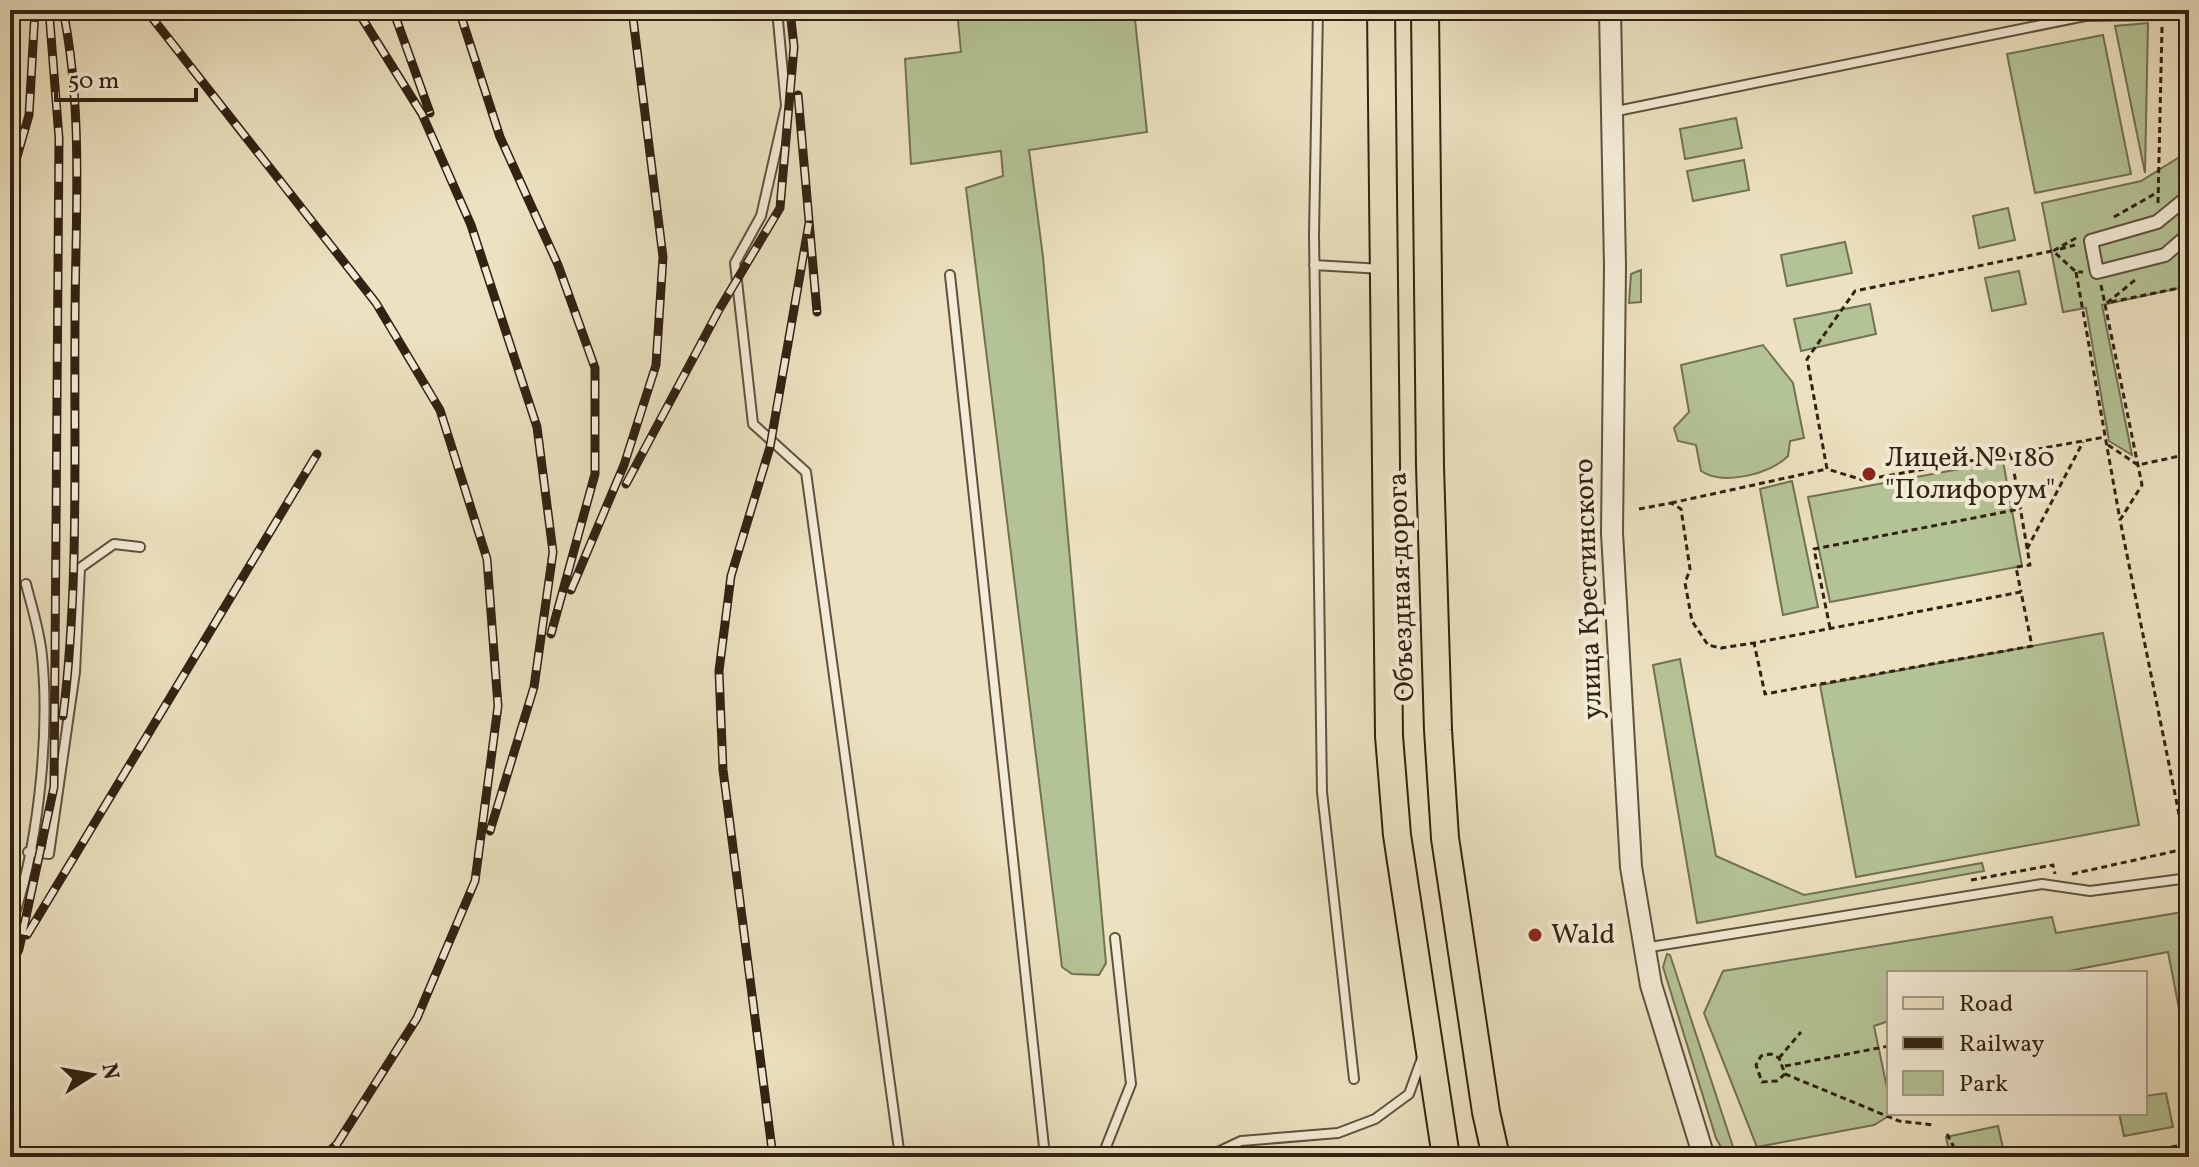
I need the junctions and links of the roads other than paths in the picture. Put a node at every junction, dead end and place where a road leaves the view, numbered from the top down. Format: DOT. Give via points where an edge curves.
graph roads {
  1 [pos="777,10"];
  2 [pos="1318,10"];
  3 [pos="1381,10"];
  4 [pos="1425,10"];
  5 [pos="1610,10"];
  6 [pos="2189,10"];
  7 [pos="1611,112"];
  8 [pos="2189,196"];
  9 [pos="2189,234"];
  10 [pos="1314,265"];
  11 [pos="1383,269"];
  12 [pos="950,275"];
  13 [pos="140,547"];
  14 [pos="26,584"];
  15 [pos="28,852"];
  16 [pos="2189,878"];
  17 [pos="10,927"];
  18 [pos="1115,938"];
  19 [pos="1644,948"];
  20 [pos="1427,1045"];
  21 [pos="1354,1079"];
  22 [pos="900,1157"];
  23 [pos="1037,1157"];
  24 [pos="1102,1157"];
  25 [pos="1207,1157"];
  26 [pos="1446,1157"];
  27 [pos="1496,1157"];
  28 [pos="1704,1157"];
  1 -- 22 [label="lane" via="786,106 761,216 735,263 753,424 806,472"];
  2 -- 10 [label="lane"];
  3 -- 11 [label="main road, Объездная дорога"];
  4 -- 27 [label="main road, Объездная дорога" via="1430,466 1442,792 1469,1008"];
  5 -- 7 [label="street, улица Крестинского"];
  6 -- 7 [label="lane" via="2085,16"];
  7 -- 19 [label="street, улица Крестинского" via="1612,533 1631,867"];
  8 -- 9 [label="street" via="2157,222 2091,241 2097,272 2165,255"];
  10 -- 11 [label="lane"];
  10 -- 21 [label="lane" via="1322,792"];
  11 -- 20 [label="main road, Объездная дорога" via="1389,736 1397,835"];
  12 -- 23 [label="lane" via="1045,1156"];
  13 -- 15 [label="lane" via="114,544 80,568 75,672 49,854"];
  14 -- 15 [label="lane" via="42,655 43,764"];
  15 -- 17 [label="lane"];
  16 -- 19 [label="lane" via="2090,891 2042,884"];
  18 -- 24 [label="lane" via="1131,1084"];
  19 -- 28 [label="street, улица Крестинского" via="1674,1069"];
  20 -- 25 [label="lane" via="1409,1094 1375,1119 1338,1133 1241,1141"];
  20 -- 26 [label="main road, Объездная дорога"];
}
